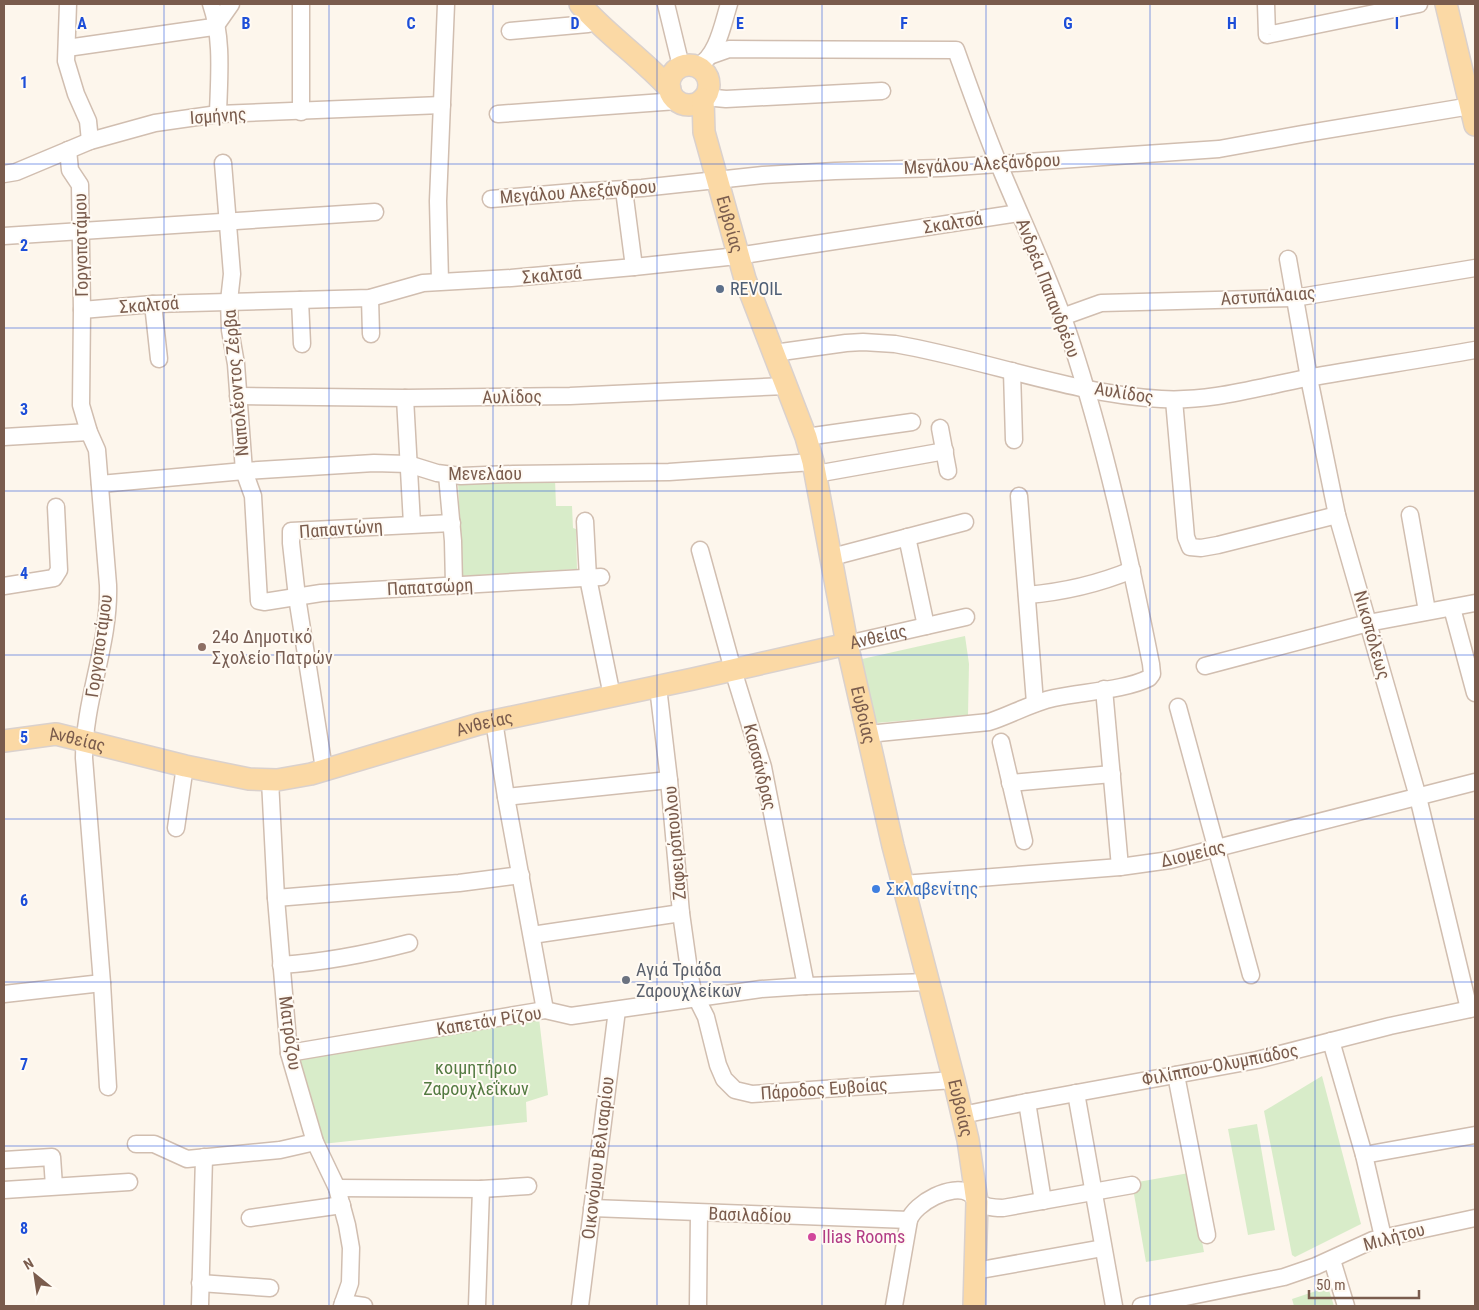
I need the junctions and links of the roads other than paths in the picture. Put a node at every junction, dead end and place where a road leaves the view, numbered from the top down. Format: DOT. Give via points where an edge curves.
graph roads {
  1 [pos="68,4"];
  2 [pos="211,4"];
  3 [pos="231,4"];
  4 [pos="301,4"];
  5 [pos="446,4"];
  6 [pos="580,4"];
  7 [pos="666,4"];
  8 [pos="729,4"];
  9 [pos="1266,4"];
  10 [pos="1419,4"];
  11 [pos="1446,4"];
  12 [pos="596,21"];
  13 [pos="217,24"];
  14 [pos="510,31"];
  15 [pos="67,48"];
  16 [pos="646,64"];
  17 [pos="692,64"];
  18 [pos="1469,73"];
  19 [pos="882,91"];
  20 [pos="689,97"];
  21 [pos="442,105"];
  22 [pos="301,112"];
  23 [pos="218,114"];
  24 [pos="498,114"];
  25 [pos="1473,116"];
  26 [pos="90,140"];
  27 [pos="68,150"];
  28 [pos="223,163"];
  29 [pos="998,164"];
  30 [pos="4,174"];
  31 [pos="717,179"];
  32 [pos="624,190"];
  33 [pos="491,199"];
  34 [pos="375,212"];
  35 [pos="1019,213"];
  36 [pos="228,221"];
  37 [pos="81,230"];
  38 [pos="4,236"];
  39 [pos="738,256"];
  40 [pos="1288,258"];
  41 [pos="634,267"];
  42 [pos="1475,268"];
  43 [pos="440,282"];
  44 [pos="370,298"];
  45 [pos="1294,298"];
  46 [pos="300,300"];
  47 [pos="229,301"];
  48 [pos="153,304"];
  49 [pos="82,310"];
  50 [pos="1062,317"];
  51 [pos="371,334"];
  52 [pos="302,344"];
  53 [pos="1475,350"];
  54 [pos="774,353"];
  55 [pos="159,359"];
  56 [pos="1012,370"];
  57 [pos="1309,378"];
  58 [pos="786,386"];
  59 [pos="1086,388"];
  60 [pos="238,396"];
  61 [pos="405,398"];
  62 [pos="1174,400"];
  63 [pos="912,422"];
  64 [pos="940,428"];
  65 [pos="89,432"];
  66 [pos="4,437"];
  67 [pos="806,437"];
  68 [pos="1014,440"];
  69 [pos="945,451"];
  70 [pos="408,464"];
  71 [pos="815,468"];
  72 [pos="948,471"];
  73 [pos="244,472"];
  74 [pos="447,475"];
  75 [pos="100,484"];
  76 [pos="1020,496"];
  77 [pos="56,507"];
  78 [pos="1337,515"];
  79 [pos="1410,515"];
  80 [pos="585,521"];
  81 [pos="965,522"];
  82 [pos="452,523"];
  83 [pos="412,524"];
  84 [pos="907,537"];
  85 [pos="700,550"];
  86 [pos="832,557"];
  87 [pos="1132,570"];
  88 [pos="594,577"];
  89 [pos="454,585"];
  90 [pos="4,586"];
  91 [pos="1027,595"];
  92 [pos="297,596"];
  93 [pos="259,601"];
  94 [pos="1475,603"];
  95 [pos="1452,608"];
  96 [pos="1427,611"];
  97 [pos="966,617"];
  98 [pos="1368,623"];
  99 [pos="926,626"];
  100 [pos="847,644"];
  101 [pos="1205,666"];
  102 [pos="733,670"];
  103 [pos="658,686"];
  104 [pos="1104,689"];
  105 [pos="1475,693"];
  106 [pos="612,696"];
  107 [pos="1035,703"];
  108 [pos="1178,707"];
  109 [pos="494,721"];
  110 [pos="868,734"];
  111 [pos="84,740"];
  112 [pos="4,741"];
  113 [pos="1001,742"];
  114 [pos="185,766"];
  115 [pos="324,770"];
  116 [pos="1112,774"];
  117 [pos="270,780"];
  118 [pos="669,780"];
  119 [pos="1475,782"];
  120 [pos="1010,783"];
  121 [pos="506,797"];
  122 [pos="1418,797"];
  123 [pos="176,828"];
  124 [pos="1024,841"];
  125 [pos="1217,849"];
  126 [pos="1120,867"];
  127 [pos="521,875"];
  128 [pos="903,884"];
  129 [pos="276,898"];
  130 [pos="681,912"];
  131 [pos="532,935"];
  132 [pos="409,942"];
  133 [pos="282,965"];
  134 [pos="1251,975"];
  135 [pos="928,982"];
  136 [pos="1469,982"];
  137 [pos="102,983"];
  138 [pos="806,986"];
  139 [pos="4,994"];
  140 [pos="697,998"];
  141 [pos="1472,1008"];
  142 [pos="545,1010"];
  143 [pos="617,1010"];
  144 [pos="1332,1041"];
  145 [pos="289,1053"];
  146 [pos="1176,1075"];
  147 [pos="954,1080"];
  148 [pos="108,1087"];
  149 [pos="1076,1093"];
  150 [pos="1027,1102"];
  151 [pos="962,1115"];
  152 [pos="1475,1135"];
  153 [pos="315,1142"];
  154 [pos="136,1144"];
  155 [pos="1364,1155"];
  156 [pos="204,1157"];
  157 [pos="4,1160"];
  158 [pos="129,1182"];
  159 [pos="1132,1185"];
  160 [pos="54,1186"];
  161 [pos="528,1186"];
  162 [pos="337,1188"];
  163 [pos="480,1189"];
  164 [pos="4,1190"];
  165 [pos="1093,1192"];
  166 [pos="1043,1200"];
  167 [pos="977,1202"];
  168 [pos="342,1205"];
  169 [pos="592,1208"];
  170 [pos="699,1213"];
  171 [pos="250,1218"];
  172 [pos="1475,1218"];
  173 [pos="909,1220"];
  174 [pos="1207,1235"];
  175 [pos="1383,1237"];
  176 [pos="1103,1248"];
  177 [pos="1332,1260"];
  178 [pos="975,1271"];
  179 [pos="200,1283"];
  180 [pos="270,1288"];
  181 [pos="343,1305"];
  182 [pos="200,1306"];
  183 [pos="364,1306"];
  184 [pos="478,1306"];
  185 [pos="580,1306"];
  186 [pos="698,1306"];
  187 [pos="894,1306"];
  188 [pos="974,1306"];
  189 [pos="1114,1306"];
  190 [pos="1141,1306"];
  191 [pos="1346,1306"];
  1 -- 15 [label="street"];
  2 -- 13 [label="street"];
  3 -- 13 [label="street"];
  4 -- 22 [label="street"];
  5 -- 21 [label="street"];
  6 -- 12 [label="main road"];
  7 -- 17 [label="street"];
  8 -- 17 [label="street"];
  9 -- 10 [label="street" via="1267,36"];
  11 -- 18 [label="main road"];
  12 -- 14 [label="street"];
  12 -- 16 [label="main road"];
  13 -- 15 [label="street" via="197,30"];
  13 -- 23 [label="street"];
  15 -- 26 [label="street" via="67,65 88,121"];
  16 -- 17 [label="main road" via="661,68"];
  16 -- 20 [label="main road"];
  17 -- 20 [label="main road" via="671,77"];
  17 -- 20 [label="main road" via="702,69 709,84"];
  17 -- 29 [label="street, Ανδρέα Παπανδρέου" via="728,49 956,50"];
  18 -- 25 [label="main road"];
  19 -- 20 [label="street" via="726,99"];
  20 -- 24 [label="street"];
  20 -- 31 [label="main road, Ευβοίας" via="704,132"];
  21 -- 22 [label="street, Ισμήνης"];
  21 -- 43 [label="street" via="438,201"];
  22 -- 23 [label="street, Ισμήνης"];
  23 -- 26 [label="street, Ισμήνης" via="155,123"];
  25 -- 29 [label="street, Μεγάλου Αλεξάνδρου" via="1302,134 1220,149"];
  26 -- 27 [label="street, Ισμήνης"];
  27 -- 30 [label="street, Ισμήνης"];
  27 -- 37 [label="street, Γοργοποτάμου" via="70,170 80,185"];
  28 -- 36 [label="street, Ναπολέοντος Ζέρβα"];
  29 -- 31 [label="street, Μεγάλου Αλεξάνδρου"];
  29 -- 35 [label="street, Ανδρέα Παπανδρέου"];
  31 -- 32 [label="street, Μεγάλου Αλεξάνδρου"];
  31 -- 39 [label="main road, Ευβοίας"];
  32 -- 33 [label="street, Μεγάλου Αλεξάνδρου"];
  32 -- 41 [label="street"];
  34 -- 36 [label="street"];
  35 -- 39 [label="street, Σκαλτσά"];
  35 -- 50 [label="street, Ανδρέα Παπανδρέου"];
  36 -- 37 [label="street"];
  36 -- 47 [label="street, Ναπολέοντος Ζέρβα" via="232,274"];
  37 -- 38 [label="street"];
  37 -- 49 [label="street, Γοργοποτάμου"];
  39 -- 41 [label="street, Σκαλτσά"];
  39 -- 54 [label="main road, Ευβοίας"];
  40 -- 45 [label="street, Νικοπόλεως"];
  41 -- 43 [label="street, Σκαλτσά"];
  42 -- 45 [label="street, Αστυπάλαιας"];
  43 -- 44 [label="street, Σκαλτσά" via="412,285"];
  44 -- 46 [label="street, Σκαλτσά"];
  44 -- 51 [label="street"];
  45 -- 50 [label="street, Αστυπάλαιας" via="1101,303"];
  45 -- 57 [label="street, Νικοπόλεως"];
  46 -- 47 [label="street, Σκαλτσά"];
  46 -- 52 [label="street"];
  47 -- 48 [label="street, Σκαλτσά"];
  47 -- 60 [label="street, Ναπολέοντος Ζέρβα"];
  48 -- 49 [label="street, Σκαλτσά"];
  48 -- 55 [label="street"];
  49 -- 65 [label="street, Γοργοποτάμου" via="82,405"];
  50 -- 59 [label="street, Ανδρέα Παπανδρέου"];
  53 -- 57 [label="street, Αυλίδος"];
  54 -- 56 [label="street, Αυλίδος" via="863,342 907,346"];
  54 -- 58 [label="main road, Ευβοίας"];
  56 -- 59 [label="street, Αυλίδος"];
  56 -- 68 [label="street"];
  57 -- 62 [label="street, Αυλίδος" via="1207,398"];
  57 -- 78 [label="street, Νικοπόλεως"];
  58 -- 61 [label="street, Αυλίδος" via="570,396"];
  58 -- 67 [label="main road, Ευβοίας"];
  59 -- 62 [label="street, Αυλίδος"];
  59 -- 87 [label="street, Ανδρέα Παπανδρέου"];
  60 -- 61 [label="street, Αυλίδος"];
  60 -- 73 [label="street, Ναπολέοντος Ζέρβα"];
  61 -- 70 [label="street"];
  62 -- 78 [label="street" via="1186,537 1190,547 1218,545"];
  63 -- 67 [label="street"];
  64 -- 69 [label="street"];
  65 -- 66 [label="street"];
  65 -- 75 [label="street, Γοργοποτάμου" via="97,450"];
  67 -- 71 [label="main road, Ευβοίας"];
  69 -- 71 [label="street, Μενελάου"];
  69 -- 72 [label="street"];
  70 -- 73 [label="street, Μενελάου" via="374,463"];
  70 -- 74 [label="street, Μενελάου"];
  70 -- 83 [label="street"];
  71 -- 74 [label="street, Μενελάου"];
  71 -- 86 [label="main road, Ευβοίας"];
  73 -- 75 [label="street, Μενελάου"];
  73 -- 93 [label="street, Ναπολέοντος Ζέρβα" via="253,496"];
  74 -- 82 [label="street"];
  75 -- 111 [label="street, Γοργοποτάμου" via="108,603"];
  76 -- 91 [label="street"];
  77 -- 90 [label="street" via="59,570 54,578"];
  78 -- 98 [label="street, Νικοπόλεως"];
  79 -- 96 [label="street"];
  80 -- 88 [label="street"];
  81 -- 84 [label="street"];
  82 -- 83 [label="street, Παπαντώνη"];
  82 -- 89 [label="street"];
  83 -- 92 [label="street, Παπαντώνη" via="291,531"];
  84 -- 86 [label="street"];
  84 -- 99 [label="street"];
  85 -- 102 [label="street, Κασσάνδρας"];
  86 -- 100 [label="main road, Ευβοίας"];
  87 -- 91 [label="street" via="1073,589"];
  87 -- 104 [label="street, Ανδρέα Παπανδρέου" via="1152,674 1138,683"];
  88 -- 89 [label="street, Παπατσώρη"];
  88 -- 106 [label="street"];
  89 -- 92 [label="street, Παπατσώρη"];
  91 -- 107 [label="street"];
  92 -- 93 [label="street, Παπατσώρη"];
  92 -- 115 [label="street, Παπαντώνη"];
  94 -- 95 [label="street"];
  95 -- 96 [label="street"];
  95 -- 105 [label="street"];
  96 -- 98 [label="street"];
  97 -- 99 [label="street, Ανθείας"];
  98 -- 101 [label="street"];
  98 -- 122 [label="street, Νικοπόλεως"];
  99 -- 100 [label="street, Ανθείας"];
  100 -- 102 [label="main road, Ανθείας"];
  100 -- 110 [label="main road, Ευβοίας"];
  102 -- 103 [label="main road, Ανθείας"];
  102 -- 138 [label="street, Κασσάνδρας" via="763,767"];
  103 -- 106 [label="main road, Ανθείας"];
  103 -- 118 [label="street, Ζαφειρόπουλου"];
  104 -- 107 [label="street"];
  104 -- 116 [label="street"];
  106 -- 109 [label="main road, Ανθείας"];
  107 -- 110 [label="street" via="989,722"];
  108 -- 125 [label="street"];
  109 -- 115 [label="main road, Ανθείας"];
  109 -- 121 [label="street"];
  110 -- 128 [label="main road, Ευβοίας"];
  111 -- 112 [label="main road, Ανθείας" via="56,734"];
  111 -- 114 [label="main road, Ανθείας"];
  111 -- 137 [label="street, Γοργοποτάμου"];
  113 -- 120 [label="street"];
  114 -- 117 [label="main road, Ανθείας" via="241,778"];
  114 -- 123 [label="street"];
  115 -- 117 [label="main road, Ανθείας"];
  116 -- 120 [label="street"];
  116 -- 126 [label="street"];
  117 -- 129 [label="street, Ματρόζου"];
  118 -- 121 [label="street"];
  118 -- 130 [label="street, Ζαφειρόπουλου"];
  119 -- 122 [label="street, Διομείας"];
  120 -- 124 [label="street"];
  121 -- 127 [label="street"];
  122 -- 125 [label="street, Διομείας"];
  122 -- 136 [label="street, Νικοπόλεως"];
  125 -- 126 [label="street, Διομείας"];
  125 -- 134 [label="street"];
  126 -- 128 [label="street, Διομείας"];
  127 -- 129 [label="street"];
  127 -- 131 [label="street"];
  128 -- 135 [label="main road, Ευβοίας"];
  129 -- 133 [label="street, Ματρόζου"];
  130 -- 131 [label="street"];
  130 -- 140 [label="street, Ζαφειρόπουλου" via="686,960"];
  131 -- 142 [label="street"];
  132 -- 133 [label="street" via="316,963"];
  133 -- 145 [label="street, Ματρόζου"];
  135 -- 138 [label="street, Καπετάν Ρίζου"];
  135 -- 147 [label="main road, Ευβοίας"];
  136 -- 141 [label="street, Νικοπόλεως"];
  137 -- 139 [label="street"];
  137 -- 148 [label="street, Γοργοποτάμου"];
  138 -- 140 [label="street, Καπετάν Ρίζου"];
  140 -- 143 [label="street, Καπετάν Ρίζου"];
  140 -- 147 [label="street, Πάροδος Ευβοίας" via="706,1017 718,1065 724,1079 735,1090 752,1094"];
  141 -- 144 [label="street, Φιλίππου-Ολυμπιάδος"];
  142 -- 143 [label="street, Καπετάν Ρίζου" via="571,1016"];
  142 -- 145 [label="street, Καπετάν Ρίζου"];
  143 -- 169 [label="street, Οικονόμου Βελισαρίου"];
  144 -- 146 [label="street, Φιλίππου-Ολυμπιάδος" via="1264,1059"];
  144 -- 155 [label="street"];
  145 -- 153 [label="street, Ματρόζου"];
  146 -- 149 [label="street, Φιλίππου-Ολυμπιάδος"];
  146 -- 174 [label="street"];
  147 -- 151 [label="main road, Ευβοίας"];
  149 -- 150 [label="street, Φιλίππου-Ολυμπιάδος"];
  149 -- 165 [label="street"];
  150 -- 151 [label="street, Φιλίππου-Ολυμπιάδος"];
  150 -- 166 [label="street"];
  151 -- 167 [label="main road, Ευβοίας"];
  152 -- 155 [label="street"];
  153 -- 156 [label="street" via="280,1150"];
  153 -- 162 [label="street, Ματρόζου"];
  154 -- 156 [label="street" via="154,1144 187,1159"];
  155 -- 175 [label="street"];
  156 -- 179 [label="street"];
  157 -- 160 [label="street" via="52,1156"];
  158 -- 160 [label="street"];
  159 -- 165 [label="street"];
  160 -- 164 [label="street"];
  161 -- 163 [label="street"];
  162 -- 163 [label="street"];
  162 -- 168 [label="street, Ματρόζου"];
  163 -- 184 [label="street"];
  165 -- 166 [label="street"];
  165 -- 176 [label="street"];
  166 -- 167 [label="street" via="1003,1208"];
  167 -- 173 [label="street" via="968,1192 945,1193 919,1205"];
  167 -- 178 [label="main road, Ευβοίας"];
  168 -- 171 [label="street"];
  168 -- 181 [label="street, Ματρόζου" via="351,1248 350,1283"];
  169 -- 170 [label="street, Βασιλαδίου"];
  169 -- 185 [label="street, Οικονόμου Βελισαρίου"];
  170 -- 173 [label="street, Βασιλαδίου"];
  170 -- 186 [label="street"];
  172 -- 175 [label="street, Μιλήτου"];
  173 -- 187 [label="street"];
  175 -- 177 [label="street, Μιλήτου"];
  176 -- 178 [label="street"];
  176 -- 189 [label="street"];
  177 -- 190 [label="street, Μιλήτου" via="1284,1278"];
  177 -- 191 [label="street"];
  178 -- 188 [label="main road, Ευβοίας"];
  179 -- 180 [label="street"];
  179 -- 182 [label="street"];
  181 -- 183 [label="street"];
}
